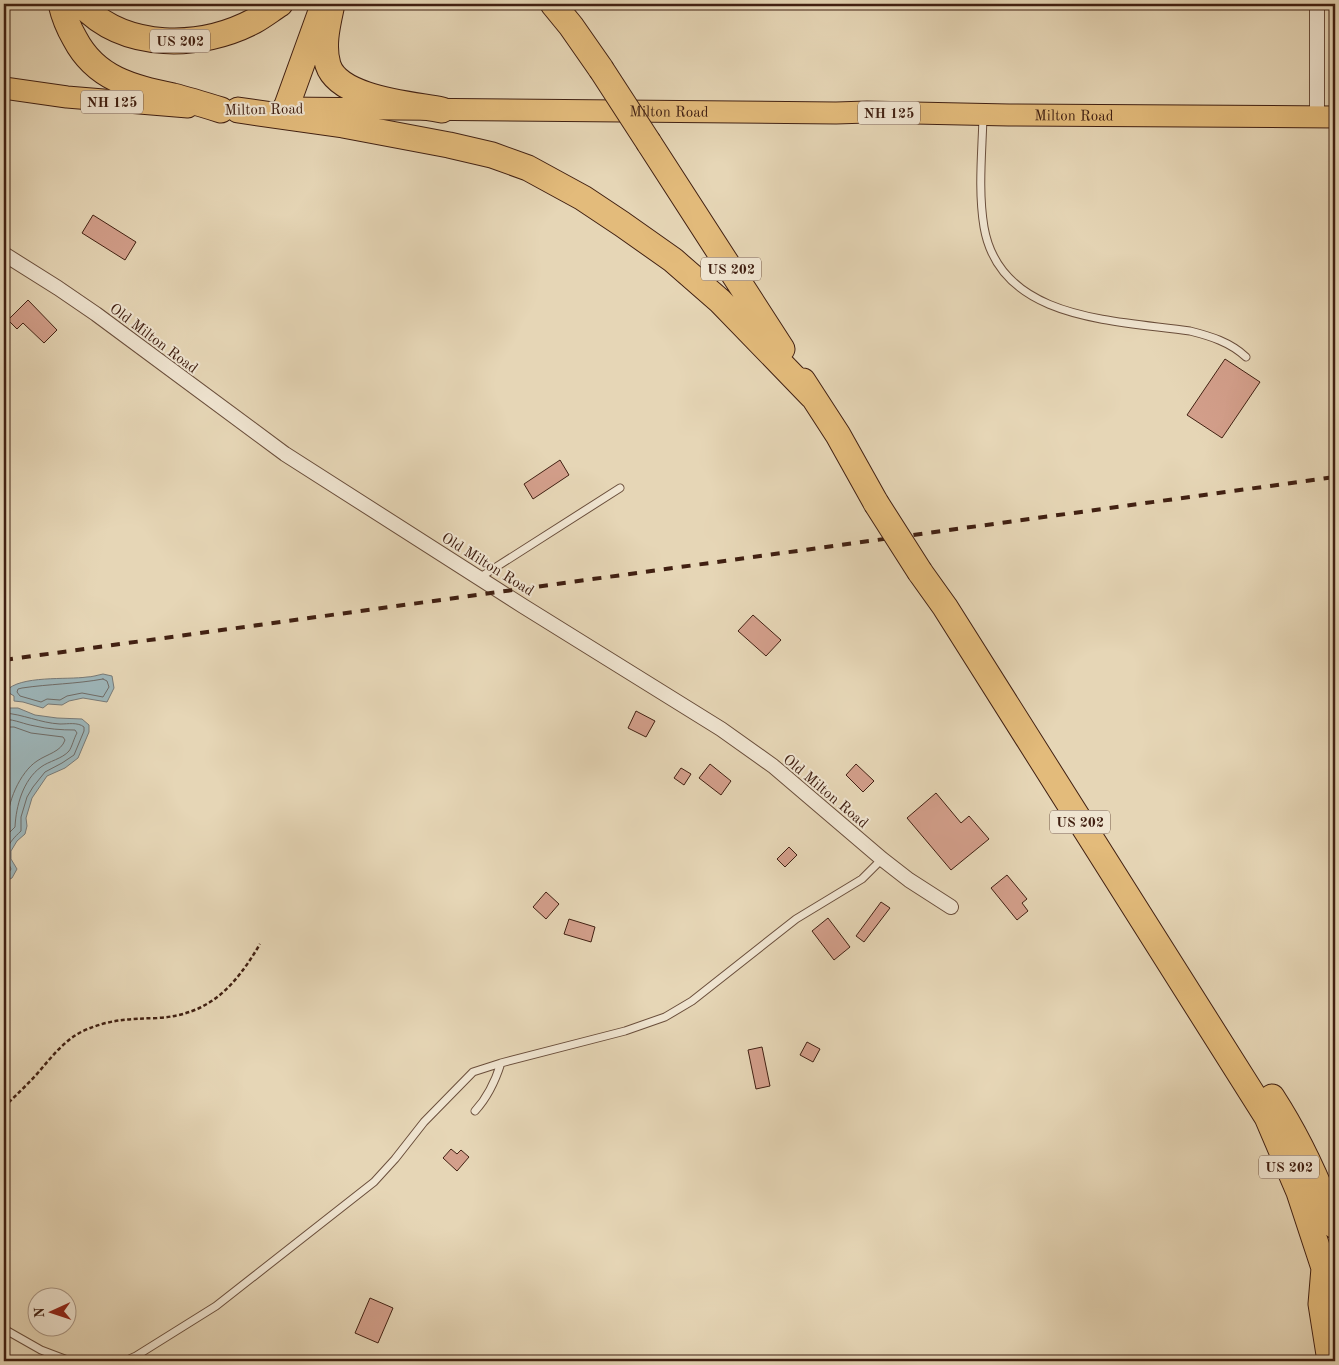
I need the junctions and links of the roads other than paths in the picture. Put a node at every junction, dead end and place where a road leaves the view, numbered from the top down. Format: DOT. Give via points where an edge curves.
graph roads {
  1 [pos="61,4"];
  2 [pos="81,4"];
  3 [pos="280,4"];
  4 [pos="325,4"];
  5 [pos="332,4"];
  6 [pos="553,4"];
  7 [pos="559,4"];
  8 [pos="1317,4"];
  9 [pos="571,26"];
  10 [pos="4,88"];
  11 [pos="286,108"];
  12 [pos="229,110"];
  13 [pos="442,110"];
  14 [pos="983,114"];
  15 [pos="1326,116"];
  16 [pos="4,254"];
  17 [pos="1246,357"];
  18 [pos="812,396"];
  19 [pos="620,488"];
  20 [pos="478,578"];
  21 [pos="882,860"];
  22 [pos="951,907"];
  23 [pos="502,1063"];
  24 [pos="1240,1072"];
  25 [pos="474,1111"];
  26 [pos="1335,1226"];
  27 [pos="1324,1268"];
  28 [pos="1335,1290"];
  29 [pos="4,1329"];
  30 [pos="70,1361"];
  31 [pos="125,1361"];
  32 [pos="1330,1361"];
  1 -- 12 [label="highway" via="64,18 82,53 94,66 123,83"];
  2 -- 3 [label="highway, US 202" via="119,30 134,36 172,42 231,30 254,21"];
  4 -- 11 [label="highway"];
  5 -- 13 [label="highway" via="326,50 328,67 340,81 354,90 376,97"];
  6 -- 9 [label="highway, US 202"];
  7 -- 9 [label="highway, US 202"];
  8 -- 15 [label="street"];
  9 -- 18 [label="highway, US 202, bridge"];
  10 -- 12 [label="main road, Milton Road / NH 125" via="120,103"];
  11 -- 12 [label="main road, Milton Road / NH 125"];
  11 -- 13 [label="main road, Milton Road / NH 125"];
  12 -- 18 [label="highway" via="343,125 449,145 528,168 583,198 673,260 720,301"];
  13 -- 14 [label="main road, Milton Road / NH 125"];
  14 -- 15 [label="main road, Milton Road / NH 125"];
  14 -- 17 [label="lane" via="981,194 984,226 993,256 1011,281 1052,306 1081,315 1205,335 1235,346"];
  16 -- 20 [label="street, Old Milton Road" via="96,314 285,454"];
  18 -- 24 [label="highway, US 202, bridge" via="876,503 945,606"];
  19 -- 20 [label="lane"];
  20 -- 21 [label="street, Old Milton Road" via="721,729 773,766"];
  21 -- 22 [label="street, Old Milton Road"];
  21 -- 23 [label="lane" via="862,880 796,919 692,1001 665,1016 625,1031"];
  23 -- 25 [label="lane" via="485,1100"];
  23 -- 31 [label="lane" via="473,1072 424,1122 374,1182 264,1270 216,1306"];
  24 -- 26 [label="highway, US 202" via="1272,1097 1295,1133"];
  24 -- 27 [label="highway, US 202" via="1267,1117 1299,1192"];
  27 -- 28 [label="highway"];
  27 -- 32 [label="highway, US 202" via="1321,1304"];
  29 -- 30 [label="lane" via="41,1350"];
}
